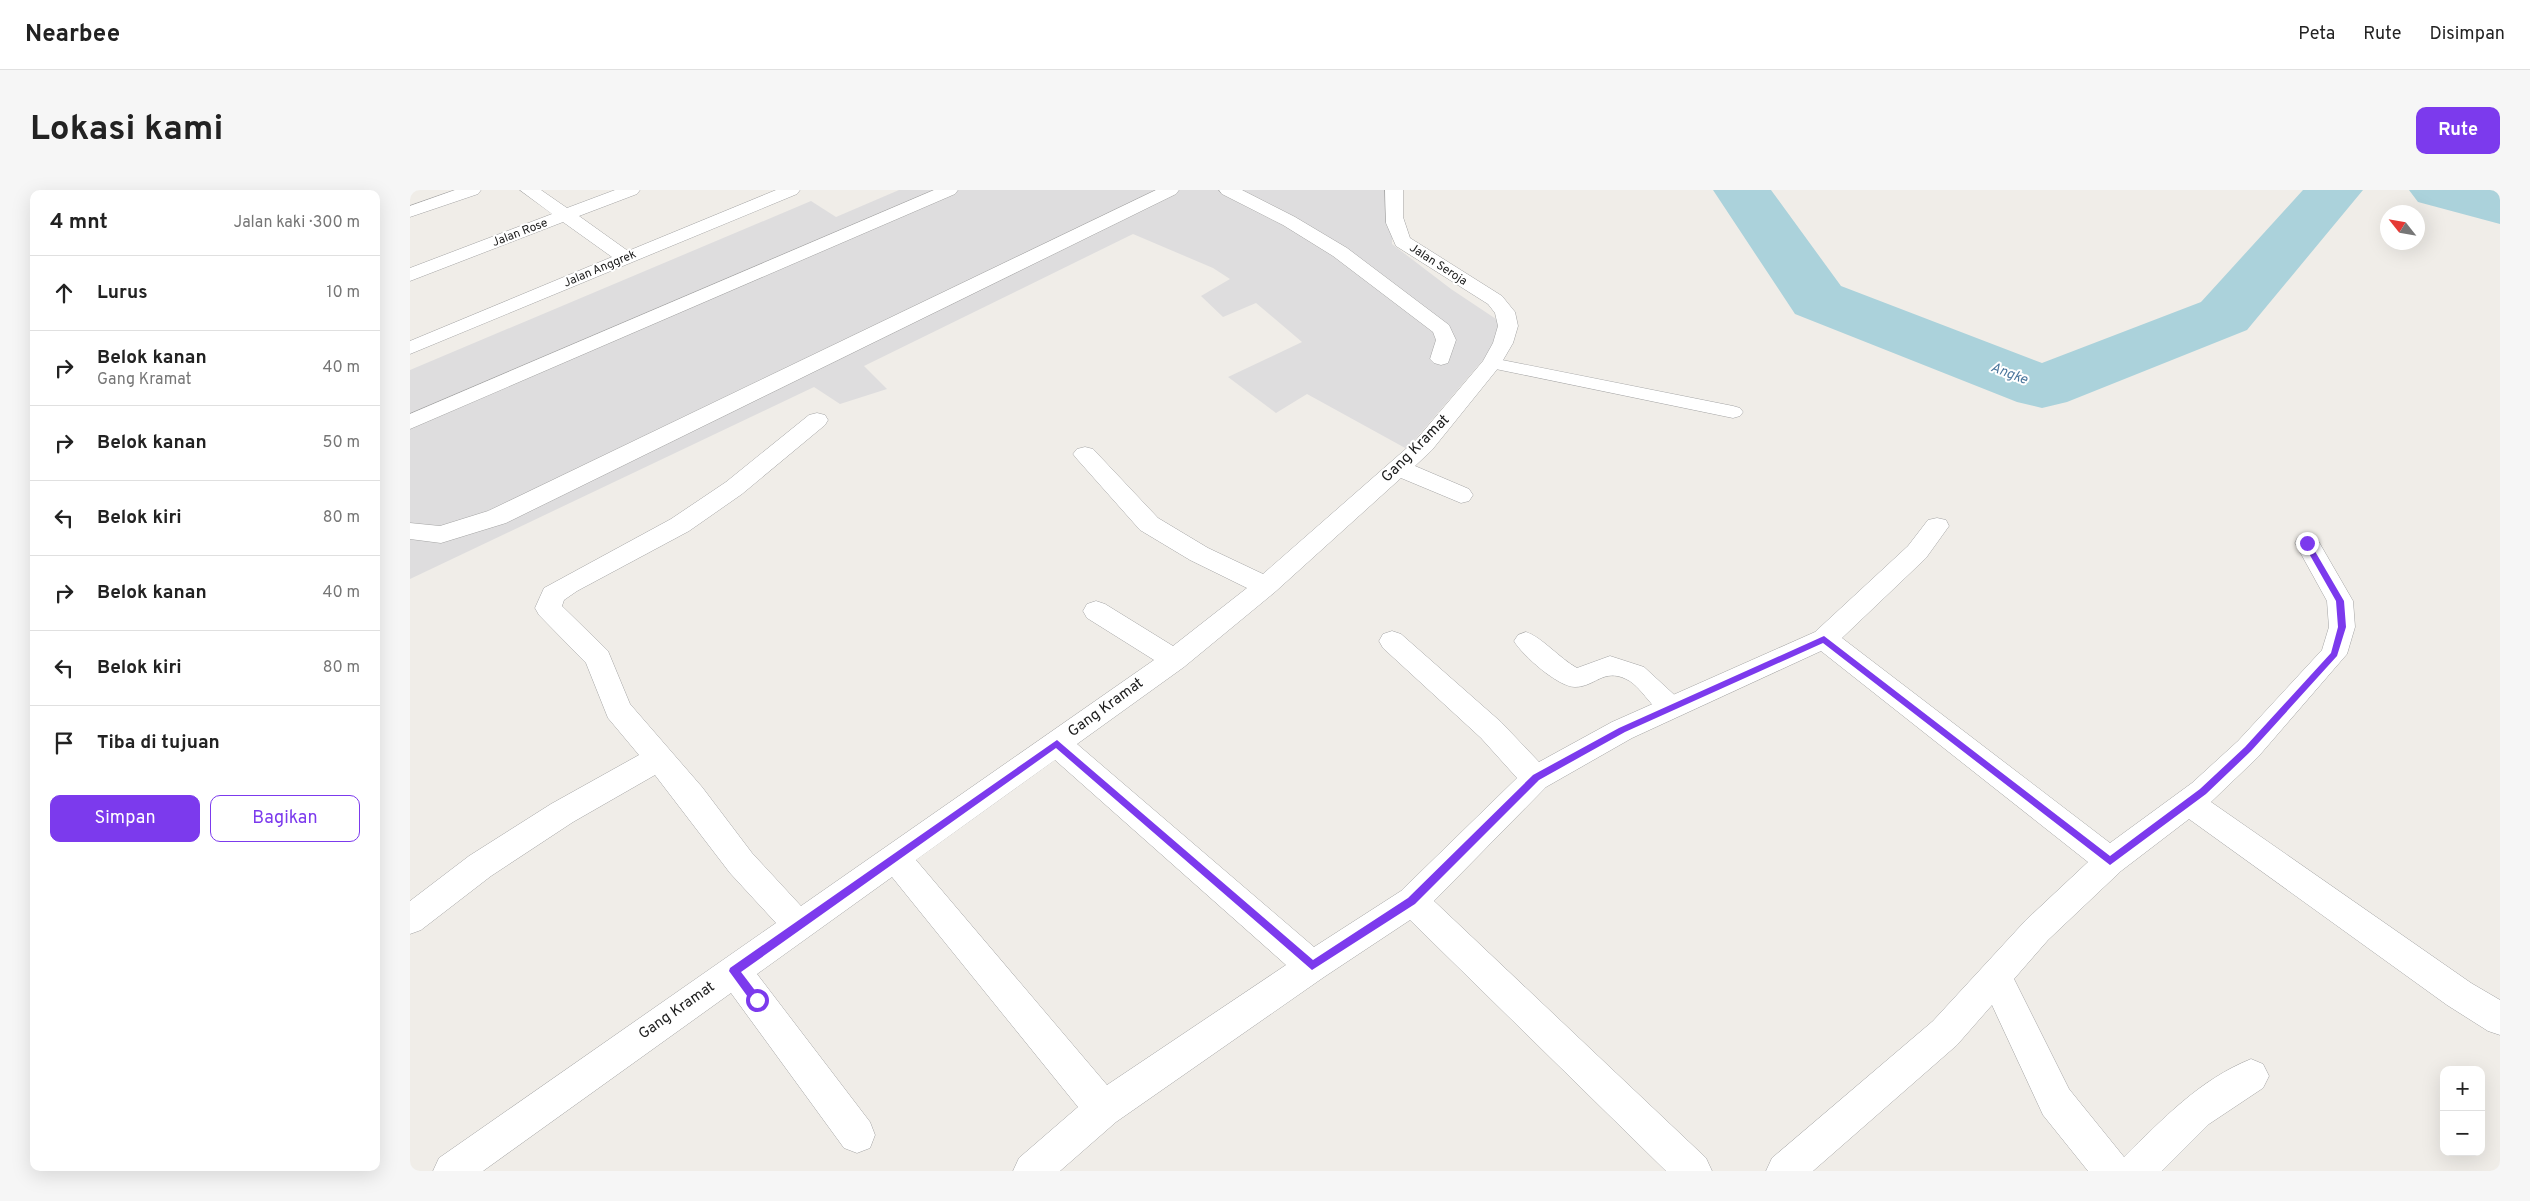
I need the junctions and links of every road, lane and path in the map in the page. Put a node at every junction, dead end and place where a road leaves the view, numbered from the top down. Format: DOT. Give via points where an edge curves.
graph roads {
  1 [pos="472,190"];
  2 [pos="529,190"];
  3 [pos="631,190"];
  4 [pos="791,190"];
  5 [pos="949,190"];
  6 [pos="1170,190"];
  7 [pos="1228,190"];
  8 [pos="1394,190"];
  9 [pos="410,212"];
  10 [pos="565,216"];
  11 [pos="626,258"];
  12 [pos="410,276"];
  13 [pos="1508,326"];
  14 [pos="410,348"];
  15 [pos="1441,359"];
  16 [pos="1492,363"];
  17 [pos="1733,412"];
  18 [pos="817,420"];
  19 [pos="410,422"];
  20 [pos="1085,454"];
  21 [pos="1399,468"];
  22 [pos="1461,495"];
  23 [pos="1937,526"];
  24 [pos="410,531"];
  25 [pos="2307,543"];
  26 [pos="1266,586"];
  27 [pos="1096,611"];
  28 [pos="1824,639"];
  29 [pos="1392,641"];
  30 [pos="1526,641"];
  31 [pos="1174,660"];
  32 [pos="1672,708"];
  33 [pos="1057,744"];
  34 [pos="660,758"];
  35 [pos="1536,778"];
  36 [pos="2189,802"];
  37 [pos="895,857"];
  38 [pos="2110,862"];
  39 [pos="1412,901"];
  40 [pos="410,920"];
  41 [pos="798,925"];
  42 [pos="1312,966"];
  43 [pos="734,971"];
  44 [pos="1996,976"];
  45 [pos="2500,1019"];
  46 [pos="2251,1076"];
  47 [pos="1103,1109"];
  48 [pos="857,1135"];
  49 [pos="452,1171"];
  50 [pos="1032,1171"];
  51 [pos="1693,1171"];
  52 [pos="1785,1171"];
  53 [pos="2111,1171"];
  54 [pos="2136,1171"];
  1 -- 9 [label="street"];
  2 -- 10 [label="street"];
  3 -- 10 [label="street, Jalan Rose"];
  4 -- 11 [label="street, Jalan Anggrek"];
  5 -- 19 [label="street"];
  6 -- 24 [label="street" via="497,517 441,534"];
  7 -- 15 [label="street" via="1340,252 1442,329 1446,340"];
  8 -- 13 [label="street, Jalan Seroja" via="1393,220 1403,242 1495,300 1505,312"];
  10 -- 11 [label="street"];
  10 -- 12 [label="street, Jalan Rose"];
  11 -- 14 [label="street, Jalan Anggrek"];
  13 -- 16 [label="street, Gang Kramat"];
  16 -- 17 [label="lane"];
  16 -- 21 [label="street, Gang Kramat" via="1430,438"];
  18 -- 34 [label="street" via="734,488 680,525 554,595 548,608 598,658 618,710"];
  20 -- 26 [label="street" via="1149,524 1200,554"];
  21 -- 22 [label="street"];
  21 -- 26 [label="street, Gang Kramat"];
  23 -- 28 [label="street" via="1917,552"];
  25 -- 36 [label="street" via="2340,601 2342,627 2334,654 2248,749"];
  26 -- 31 [label="street, Gang Kramat"];
  27 -- 31 [label="street"];
  28 -- 32 [label="street"];
  28 -- 38 [label="street"];
  29 -- 35 [label="street" via="1490,730"];
  30 -- 32 [label="lane" via="1553,666 1575,678 1610,665 1636,673"];
  31 -- 33 [label="street, Gang Kramat"];
  32 -- 35 [label="street" via="1622,730"];
  33 -- 37 [label="street, Gang Kramat"];
  33 -- 42 [label="street"];
  34 -- 40 [label="street" via="562,813 480,866"];
  34 -- 41 [label="street" via="740,863"];
  35 -- 39 [label="street"];
  36 -- 38 [label="street"];
  36 -- 45 [label="street" via="2459,994"];
  37 -- 41 [label="street, Gang Kramat"];
  37 -- 47 [label="street"];
  38 -- 44 [label="street" via="2037,930"];
  39 -- 42 [label="street"];
  39 -- 51 [label="street"];
  41 -- 43 [label="street, Gang Kramat"];
  42 -- 47 [label="street"];
  43 -- 48 [label="street"];
  43 -- 49 [label="street, Gang Kramat"];
  44 -- 52 [label="street" via="1946,1034"];
  44 -- 53 [label="street" via="2056,1102"];
  46 -- 54 [label="street" via="2196,1111"];
  47 -- 50 [label="street"];
}
